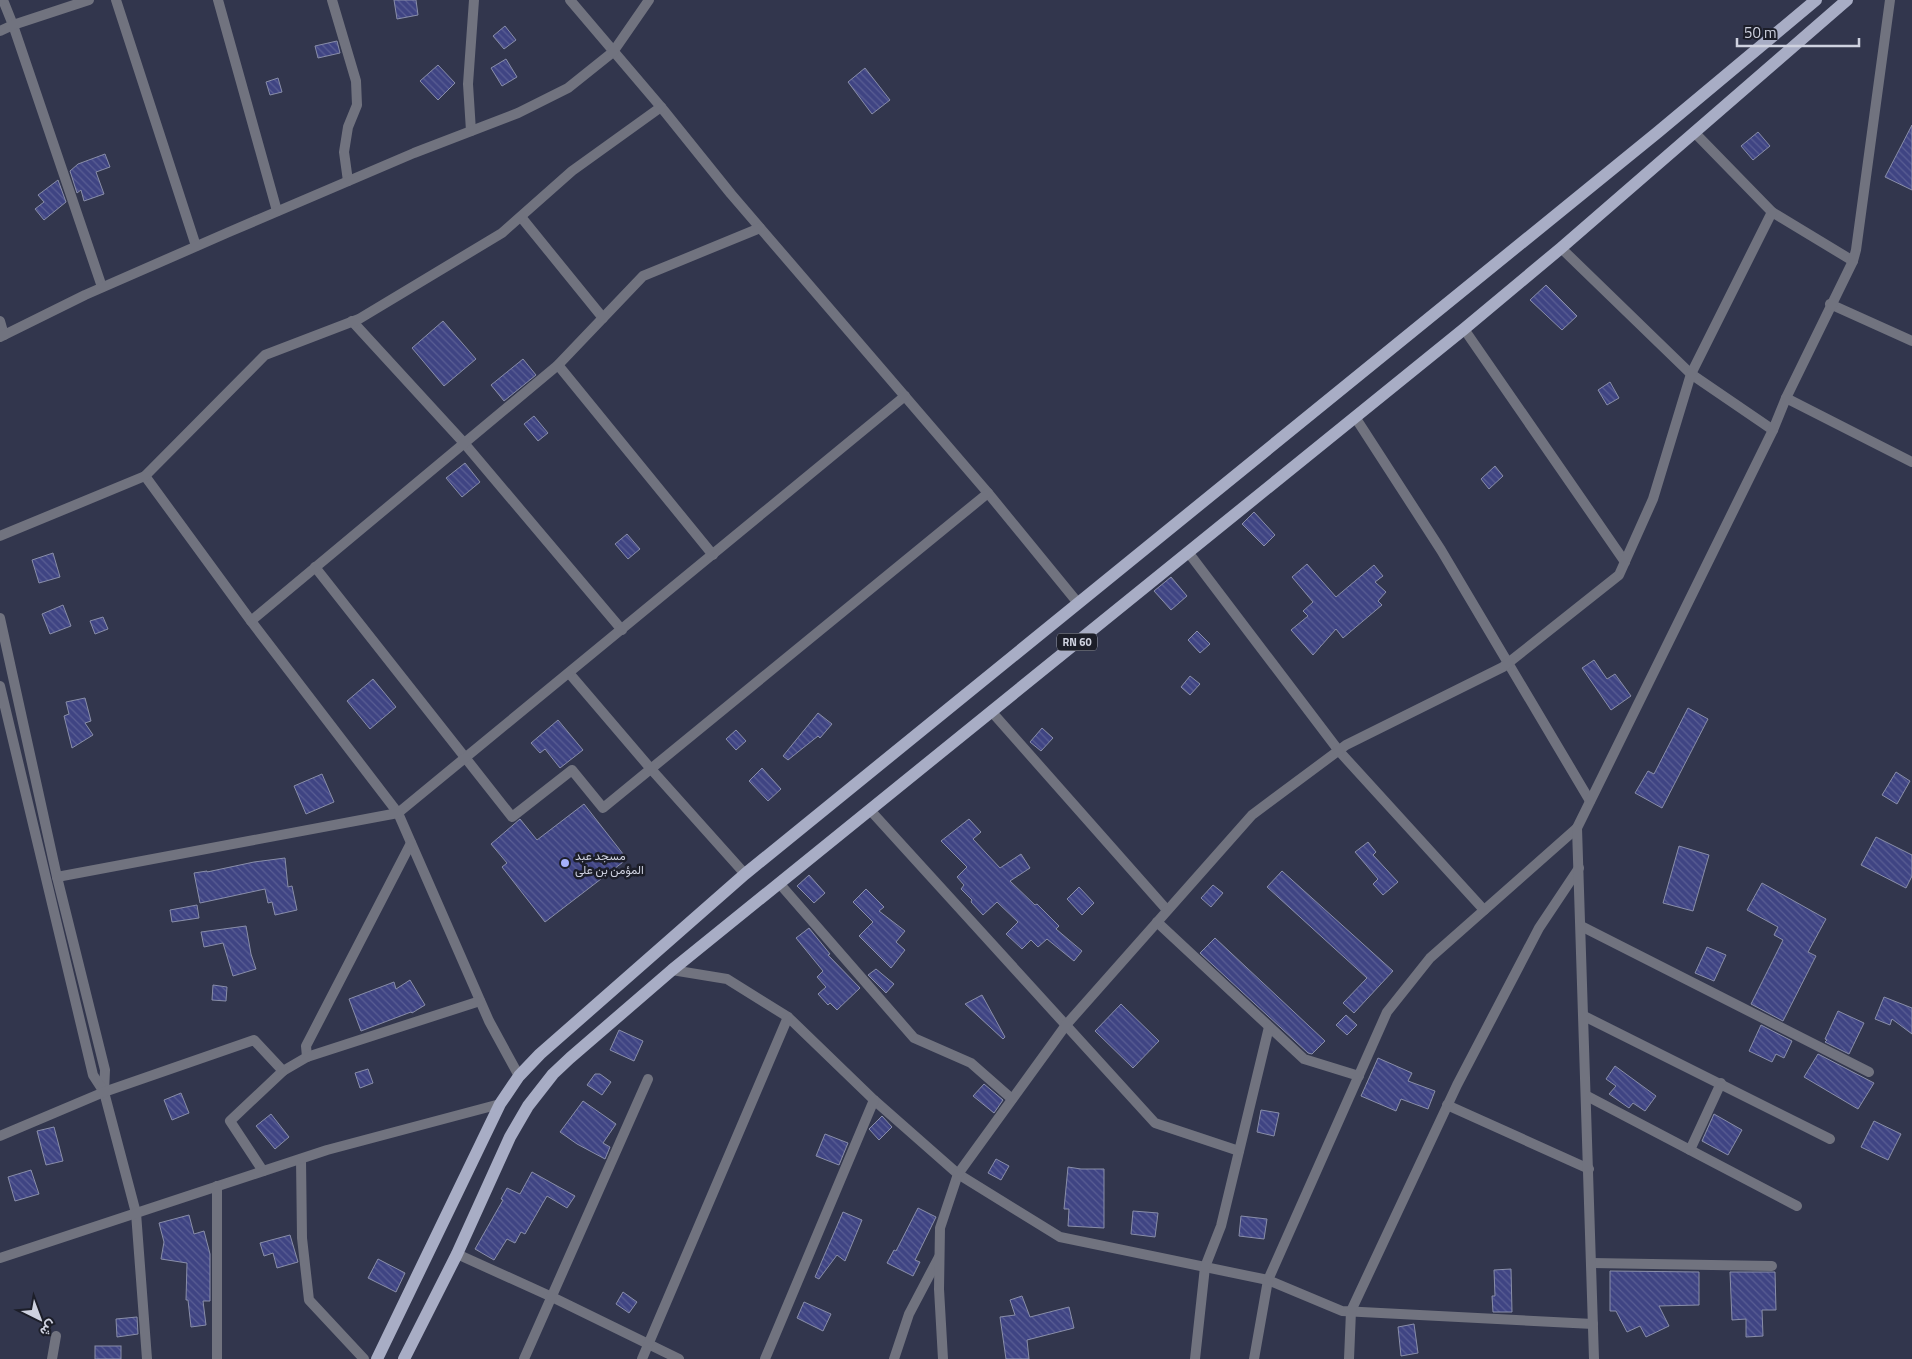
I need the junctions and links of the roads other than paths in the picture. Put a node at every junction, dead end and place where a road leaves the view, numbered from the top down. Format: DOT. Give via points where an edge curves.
graph roads {
  1 [pos="2,0"];
  2 [pos="89,0"];
  3 [pos="116,0"];
  4 [pos="218,0"];
  5 [pos="332,0"];
  6 [pos="474,0"];
  7 [pos="570,0"];
  8 [pos="649,0"];
  9 [pos="1816,0"];
  10 [pos="1847,0"];
  11 [pos="1890,0"];
  12 [pos="13,25"];
  13 [pos="0,31"];
  14 [pos="613,52"];
  15 [pos="661,107"];
  16 [pos="471,131"];
  17 [pos="1694,132"];
  18 [pos="348,182"];
  19 [pos="277,212"];
  20 [pos="1772,212"];
  21 [pos="521,217"];
  22 [pos="760,228"];
  23 [pos="196,246"];
  24 [pos="1561,248"];
  25 [pos="1853,261"];
  26 [pos="102,287"];
  27 [pos="1830,304"];
  28 [pos="603,318"];
  29 [pos="0,321"];
  30 [pos="352,322"];
  31 [pos="1464,329"];
  32 [pos="2,336"];
  33 [pos="1912,341"];
  34 [pos="558,365"];
  35 [pos="1691,374"];
  36 [pos="905,396"];
  37 [pos="1786,398"];
  38 [pos="1355,417"];
  39 [pos="1773,430"];
  40 [pos="464,443"];
  41 [pos="1912,462"];
  42 [pos="145,476"];
  43 [pos="988,493"];
  44 [pos="0,536"];
  45 [pos="1188,552"];
  46 [pos="713,555"];
  47 [pos="1625,562"];
  48 [pos="315,567"];
  49 [pos="1078,603"];
  50 [pos="0,618"];
  51 [pos="251,620"];
  52 [pos="622,630"];
  53 [pos="1509,662"];
  54 [pos="569,673"];
  55 [pos="0,686"];
  56 [pos="992,711"];
  57 [pos="1338,751"];
  58 [pos="465,757"];
  59 [pos="651,769"];
  60 [pos="1590,801"];
  61 [pos="870,810"];
  62 [pos="398,813"];
  63 [pos="1577,828"];
  64 [pos="411,843"];
  65 [pos="1579,868"];
  66 [pos="746,874"];
  67 [pos="57,877"];
  68 [pos="779,883"];
  69 [pos="1167,910"];
  70 [pos="1484,910"];
  71 [pos="1157,922"];
  72 [pos="1581,926"];
  73 [pos="672,970"];
  74 [pos="480,1001"];
  75 [pos="1584,1016"];
  76 [pos="788,1017"];
  77 [pos="1066,1025"];
  78 [pos="1270,1027"];
  79 [pos="308,1057"];
  80 [pos="283,1071"];
  81 [pos="1868,1072"];
  82 [pos="519,1076"];
  83 [pos="1359,1076"];
  84 [pos="648,1080"];
  85 [pos="1721,1084"];
  86 [pos="104,1092"];
  87 [pos="1587,1096"];
  88 [pos="1012,1098"];
  89 [pos="874,1100"];
  90 [pos="500,1104"];
  91 [pos="1447,1105"];
  92 [pos="0,1136"];
  93 [pos="1830,1139"];
  94 [pos="1690,1150"];
  95 [pos="1239,1151"];
  96 [pos="301,1159"];
  97 [pos="1589,1169"];
  98 [pos="263,1171"];
  99 [pos="958,1174"];
  100 [pos="217,1186"];
  101 [pos="1797,1206"];
  102 [pos="136,1213"];
  103 [pos="457,1254"];
  104 [pos="939,1256"];
  105 [pos="0,1258"];
  106 [pos="1592,1263"];
  107 [pos="1772,1266"];
  108 [pos="1205,1267"];
  109 [pos="1268,1280"];
  110 [pos="552,1297"];
  111 [pos="1351,1311"];
  112 [pos="1593,1324"];
  113 [pos="56,1336"];
  114 [pos="648,1344"];
  115 [pos="52,1359"];
  116 [pos="147,1359"];
  117 [pos="217,1359"];
  118 [pos="364,1359"];
  119 [pos="377,1359"];
  120 [pos="404,1359"];
  121 [pos="524,1359"];
  122 [pos="642,1359"];
  123 [pos="679,1359"];
  124 [pos="765,1359"];
  125 [pos="894,1359"];
  126 [pos="943,1359"];
  127 [pos="1195,1359"];
  128 [pos="1254,1359"];
  129 [pos="1349,1359"];
  130 [pos="1594,1359"];
  1 -- 12 [label="street"];
  2 -- 12 [label="street"];
  3 -- 23 [label="street"];
  4 -- 19 [label="street"];
  5 -- 18 [label="street" via="356,81 357,105 348,127 344,152"];
  6 -- 16 [label="street" via="468,84"];
  7 -- 14 [label="street"];
  8 -- 14 [label="street"];
  9 -- 49 [label="main road, RN 60"];
  10 -- 17 [label="main road, RN 60"];
  11 -- 25 [label="street"];
  12 -- 13 [label="street"];
  12 -- 26 [label="street"];
  14 -- 15 [label="street"];
  14 -- 16 [label="street" via="568,88 518,113"];
  15 -- 21 [label="street" via="572,171"];
  15 -- 22 [label="street"];
  16 -- 18 [label="street"];
  17 -- 20 [label="street"];
  17 -- 24 [label="main road, RN 60"];
  18 -- 19 [label="street"];
  19 -- 23 [label="street"];
  20 -- 25 [label="street"];
  20 -- 35 [label="street"];
  21 -- 28 [label="street"];
  21 -- 30 [label="street" via="502,233"];
  22 -- 28 [label="street" via="643,276"];
  22 -- 36 [label="street"];
  23 -- 26 [label="street"];
  24 -- 31 [label="main road, RN 60"];
  24 -- 35 [label="street"];
  25 -- 27 [label="street"];
  26 -- 32 [label="street"];
  27 -- 33 [label="street"];
  27 -- 37 [label="street"];
  28 -- 34 [label="street"];
  29 -- 32 [label="street"];
  30 -- 40 [label="street"];
  30 -- 42 [label="street" via="265,355"];
  31 -- 38 [label="main road, RN 60"];
  31 -- 47 [label="street"];
  34 -- 40 [label="street"];
  34 -- 46 [label="street"];
  35 -- 39 [label="street"];
  35 -- 47 [label="street" via="1653,499"];
  36 -- 43 [label="street"];
  36 -- 46 [label="street"];
  37 -- 39 [label="street"];
  37 -- 41 [label="street"];
  38 -- 45 [label="main road, RN 60"];
  38 -- 53 [label="street"];
  39 -- 60 [label="street"];
  40 -- 48 [label="street"];
  40 -- 52 [label="street"];
  42 -- 44 [label="street"];
  42 -- 51 [label="street"];
  43 -- 49 [label="street"];
  43 -- 59 [label="street"];
  45 -- 56 [label="main road, RN 60"];
  45 -- 57 [label="street"];
  46 -- 52 [label="street"];
  47 -- 53 [label="street" via="1619,575"];
  48 -- 51 [label="street"];
  48 -- 58 [label="street"];
  49 -- 66 [label="main road, RN 60"];
  50 -- 67 [label="street"];
  51 -- 62 [label="street"];
  52 -- 54 [label="street"];
  53 -- 57 [label="street"];
  53 -- 60 [label="street"];
  54 -- 58 [label="street"];
  54 -- 59 [label="street"];
  55 -- 86 [label="street" via="93,1075"];
  56 -- 61 [label="main road, RN 60"];
  56 -- 69 [label="street"];
  57 -- 69 [label="street" via="1252,815"];
  57 -- 70 [label="street"];
  58 -- 59 [label="street" via="512,817 572,770 603,808"];
  58 -- 62 [label="street"];
  59 -- 66 [label="street"];
  60 -- 63 [label="street"];
  61 -- 68 [label="main road, RN 60"];
  61 -- 77 [label="street"];
  62 -- 64 [label="street"];
  62 -- 67 [label="street"];
  63 -- 65 [label="street"];
  63 -- 70 [label="street"];
  64 -- 74 [label="street"];
  64 -- 79 [label="street" via="306,1046"];
  65 -- 72 [label="street"];
  65 -- 91 [label="street" via="1539,928"];
  66 -- 82 [label="main road, RN 60"];
  67 -- 86 [label="street" via="105,1070"];
  68 -- 73 [label="main road, RN 60"];
  68 -- 88 [label="street" via="914,1038 971,1063"];
  69 -- 71 [label="street"];
  70 -- 83 [label="street" via="1430,958 1387,1012"];
  71 -- 77 [label="street"];
  71 -- 78 [label="street"];
  72 -- 75 [label="street"];
  72 -- 81 [label="street"];
  73 -- 76 [label="street" via="727,979"];
  73 -- 103 [label="main road, RN 60" via="570,1058 538,1092 510,1137"];
  74 -- 79 [label="street"];
  74 -- 82 [label="street"];
  75 -- 85 [label="street"];
  75 -- 87 [label="street"];
  76 -- 89 [label="street"];
  76 -- 114 [label="street"];
  77 -- 88 [label="street"];
  77 -- 95 [label="street" via="1155,1123"];
  78 -- 83 [label="street" via="1304,1059"];
  78 -- 95 [label="street"];
  79 -- 80 [label="street"];
  80 -- 86 [label="street" via="254,1040"];
  80 -- 98 [label="street" via="230,1121"];
  82 -- 90 [label="main road, RN 60"];
  83 -- 109 [label="street"];
  84 -- 110 [label="street"];
  85 -- 93 [label="street"];
  85 -- 94 [label="street"];
  86 -- 92 [label="street"];
  86 -- 102 [label="street"];
  87 -- 94 [label="street"];
  87 -- 97 [label="street"];
  88 -- 99 [label="street"];
  89 -- 99 [label="street"];
  89 -- 124 [label="street"];
  90 -- 96 [label="street"];
  90 -- 119 [label="main road, RN 60"];
  91 -- 97 [label="street"];
  91 -- 111 [label="street"];
  94 -- 101 [label="street"];
  95 -- 108 [label="street" via="1221,1226"];
  96 -- 98 [label="street"];
  96 -- 118 [label="street" via="302,1238 309,1300"];
  97 -- 106 [label="street"];
  98 -- 100 [label="street"];
  99 -- 104 [label="street" via="940,1228"];
  99 -- 108 [label="street" via="1060,1237"];
  100 -- 102 [label="street"];
  100 -- 117 [label="street"];
  102 -- 105 [label="street"];
  102 -- 116 [label="street"];
  103 -- 110 [label="street"];
  103 -- 120 [label="main road, RN 60"];
  104 -- 125 [label="street" via="909,1314"];
  104 -- 126 [label="street"];
  106 -- 107 [label="street"];
  106 -- 112 [label="street"];
  108 -- 109 [label="street"];
  108 -- 127 [label="street"];
  109 -- 111 [label="street"];
  109 -- 128 [label="street"];
  110 -- 114 [label="street"];
  110 -- 121 [label="street"];
  111 -- 112 [label="street"];
  111 -- 129 [label="street"];
  112 -- 130 [label="street"];
  113 -- 115 [label="street"];
  114 -- 122 [label="street"];
  114 -- 123 [label="street"];
}
